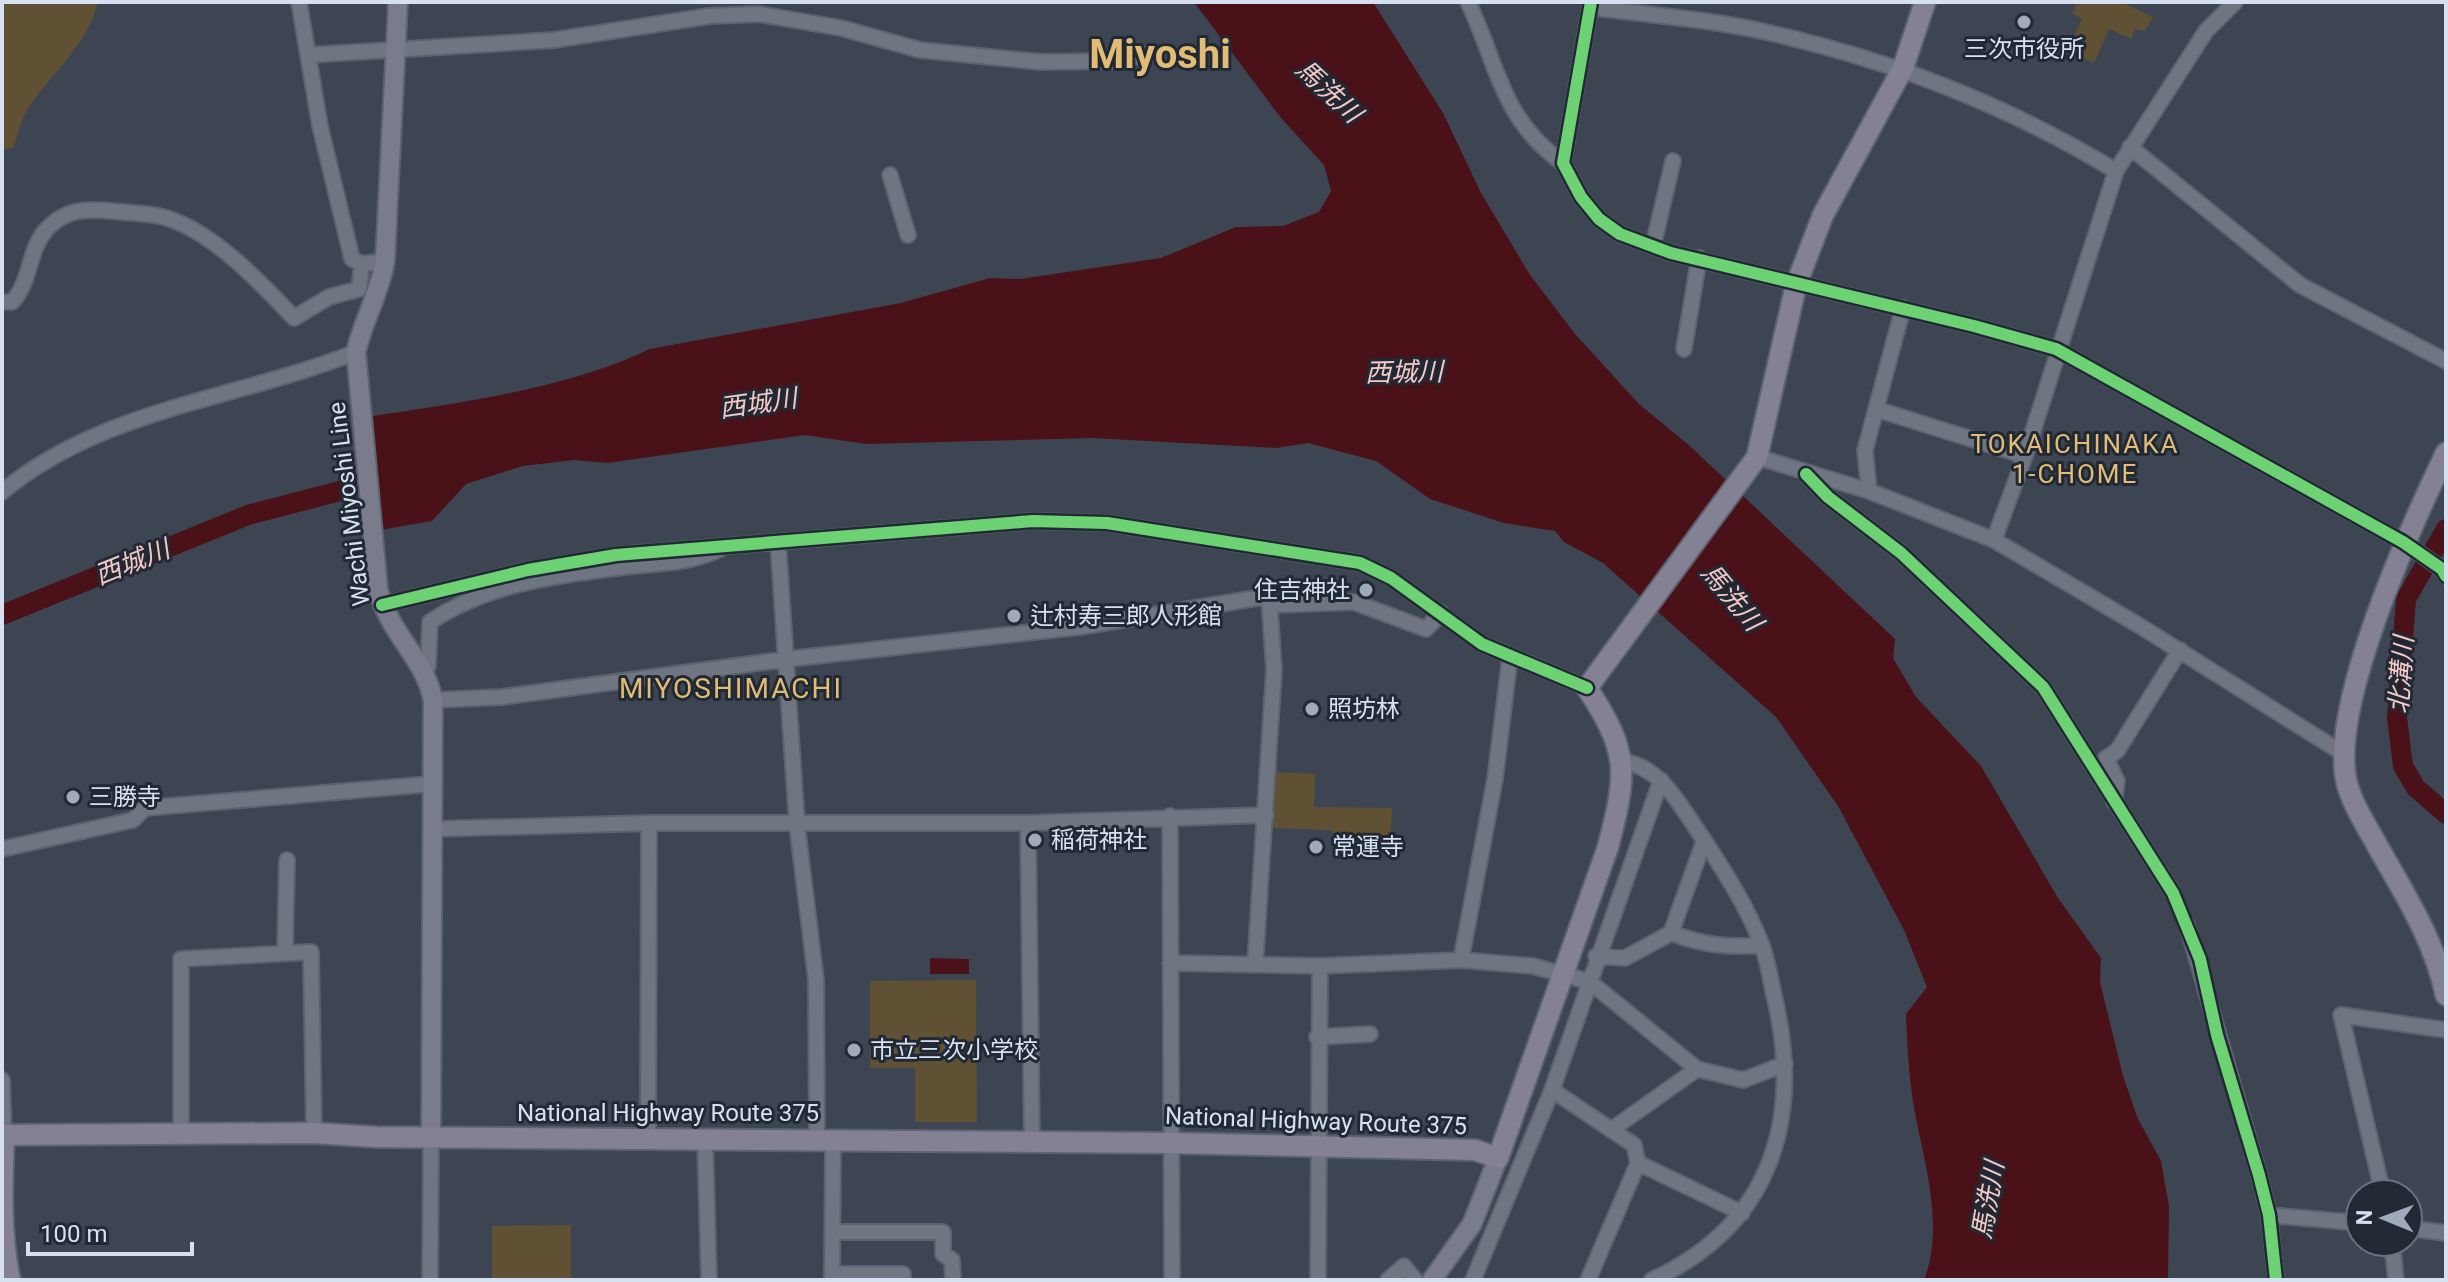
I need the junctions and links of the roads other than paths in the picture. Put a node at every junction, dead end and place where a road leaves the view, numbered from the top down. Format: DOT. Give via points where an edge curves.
graph roads {
  1 [pos="299,2"];
  2 [pos="398,2"];
  3 [pos="1468,2"];
  4 [pos="1925,2"];
  5 [pos="2235,2"];
  6 [pos="1591,4"];
  7 [pos="395,51"];
  8 [pos="1154,53"];
  9 [pos="308,55"];
  10 [pos="1903,68"];
  11 [pos="2130,147"];
  12 [pos="1673,161"];
  13 [pos="1563,163"];
  14 [pos="2116,171"];
  15 [pos="890,175"];
  16 [pos="908,235"];
  17 [pos="1653,246"];
  18 [pos="1699,258"];
  19 [pos="385,261"];
  20 [pos="362,264"];
  21 [pos="1796,285"];
  22 [pos="2,302"];
  23 [pos="1903,308"];
  24 [pos="1684,349"];
  25 [pos="2056,349"];
  26 [pos="357,361"];
  27 [pos="2446,361"];
  28 [pos="1876,409"];
  29 [pos="2446,453"];
  30 [pos="2025,456"];
  31 [pos="1757,457"];
  32 [pos="1806,474"];
  33 [pos="1869,491"];
  34 [pos="2,492"];
  35 [pos="1994,540"];
  36 [pos="778,542"];
  37 [pos="2403,542"];
  38 [pos="727,545"];
  39 [pos="2443,570"];
  40 [pos="382,605"];
  41 [pos="1272,605"];
  42 [pos="1441,613"];
  43 [pos="2180,650"];
  44 [pos="1510,657"];
  45 [pos="788,659"];
  46 [pos="423,673"];
  47 [pos="1593,681"];
  48 [pos="433,700"];
  49 [pos="2344,754"];
  50 [pos="1622,761"];
  51 [pos="1661,780"];
  52 [pos="431,784"];
  53 [pos="2114,802"];
  54 [pos="1266,815"];
  55 [pos="1170,816"];
  56 [pos="649,823"];
  57 [pos="1028,823"];
  58 [pos="797,825"];
  59 [pos="432,829"];
  60 [pos="1704,841"];
  61 [pos="2,849"];
  62 [pos="287,860"];
  63 [pos="2173,893"];
  64 [pos="2187,925"];
  65 [pos="1671,933"];
  66 [pos="1762,945"];
  67 [pos="285,951"];
  68 [pos="1596,956"];
  69 [pos="1461,960"];
  70 [pos="1170,963"];
  71 [pos="1255,965"];
  72 [pos="1320,966"];
  73 [pos="1563,974"];
  74 [pos="1590,982"];
  75 [pos="2446,995"];
  76 [pos="2446,1030"];
  77 [pos="1370,1034"];
  78 [pos="1317,1037"];
  79 [pos="1785,1064"];
  80 [pos="1697,1069"];
  81 [pos="2,1080"];
  82 [pos="1552,1090"];
  83 [pos="1611,1130"];
  84 [pos="314,1133"];
  85 [pos="3,1135"];
  86 [pos="181,1136"];
  87 [pos="431,1137"];
  88 [pos="648,1139"];
  89 [pos="705,1139"];
  90 [pos="825,1140"];
  91 [pos="1032,1142"];
  92 [pos="1171,1143"];
  93 [pos="1317,1146"];
  94 [pos="1498,1158"];
  95 [pos="1638,1163"];
  96 [pos="2379,1178"];
  97 [pos="1742,1213"];
  98 [pos="2269,1215"];
  99 [pos="2344,1222"];
  100 [pos="2424,1230"];
  101 [pos="832,1232"];
  102 [pos="2446,1233"];
  103 [pos="2394,1258"];
  104 [pos="832,1277"];
  105 [pos="10,1280"];
  106 [pos="430,1280"];
  107 [pos="709,1280"];
  108 [pos="903,1280"];
  109 [pos="953,1280"];
  110 [pos="1172,1280"];
  111 [pos="1318,1280"];
  112 [pos="1388,1280"];
  113 [pos="1415,1280"];
  114 [pos="1432,1280"];
  115 [pos="1473,1280"];
  116 [pos="1588,1280"];
  117 [pos="1652,1280"];
  118 [pos="2276,1280"];
  119 [pos="2396,1280"];
  1 -- 9 [label="street"];
  2 -- 7 [label="main road, Wachi Miyoshi Line"];
  3 -- 13 [label="street" via="1512,111 1539,147"];
  4 -- 10 [label="highway"];
  5 -- 11 [label="street" via="2206,31"];
  6 -- 10 [label="street" via="1763,32"];
  6 -- 13 [label="street"];
  7 -- 8 [label="street" via="554,40 709,16 759,14 965,55 1071,62"];
  7 -- 9 [label="street"];
  7 -- 19 [label="main road, Wachi Miyoshi Line"];
  9 -- 20 [label="street" via="352,259"];
  10 -- 14 [label="street" via="2054,134"];
  10 -- 21 [label="highway" via="1823,215"];
  11 -- 14 [label="street"];
  11 -- 27 [label="street" via="2300,285"];
  12 -- 17 [label="street"];
  13 -- 17 [label="street" via="1599,219 1620,234"];
  14 -- 25 [label="street"];
  15 -- 16 [label="street"];
  17 -- 18 [label="street"];
  18 -- 21 [label="street"];
  18 -- 24 [label="street"];
  19 -- 20 [label="street"];
  19 -- 26 [label="main road, Wachi Miyoshi Line" via="382,285 360,332"];
  20 -- 22 [label="street" via="359,289 329,297 294,318 253,274 182,224 159,216 89,209 68,212 44,232 23,291 12,302"];
  21 -- 23 [label="street"];
  21 -- 31 [label="highway"];
  23 -- 25 [label="street"];
  23 -- 28 [label="street"];
  25 -- 30 [label="street"];
  25 -- 37 [label="street"];
  26 -- 34 [label="street" via="173,409 71,444"];
  26 -- 40 [label="main road, Wachi Miyoshi Line"];
  28 -- 30 [label="street"];
  28 -- 33 [label="street" via="1865,450"];
  29 -- 37 [label="highway"];
  30 -- 35 [label="street"];
  31 -- 32 [label="street"];
  31 -- 47 [label="highway"];
  32 -- 33 [label="street"];
  32 -- 53 [label="street" via="1901,553 2043,687"];
  33 -- 35 [label="street"];
  35 -- 43 [label="street"];
  36 -- 38 [label="street"];
  36 -- 42 [label="street" via="1033,521 1107,523 1360,563"];
  36 -- 45 [label="street"];
  37 -- 39 [label="street"];
  37 -- 49 [label="highway" via="2369,641"];
  38 -- 40 [label="street" via="528,570"];
  38 -- 46 [label="street" via="699,559 496,589 430,622 428,666"];
  40 -- 46 [label="main road, Wachi Miyoshi Line"];
  41 -- 42 [label="street" via="1354,602 1426,629"];
  41 -- 45 [label="street" via="1269,596 1079,627"];
  41 -- 54 [label="street"];
  42 -- 44 [label="street" via="1482,644"];
  43 -- 49 [label="street"];
  43 -- 53 [label="street" via="2117,751 2106,758 2117,781"];
  44 -- 47 [label="street"];
  44 -- 69 [label="street" via="1495,779"];
  45 -- 48 [label="street" via="502,697"];
  45 -- 58 [label="street"];
  46 -- 48 [label="main road, Wachi Miyoshi Line"];
  47 -- 50 [label="highway, National Highway Route 375"];
  48 -- 52 [label="main road, Wachi Miyoshi Line"];
  49 -- 75 [label="highway" via="2348,788 2432,942"];
  50 -- 51 [label="street" via="1642,764"];
  50 -- 73 [label="highway, National Highway Route 375" via="1608,847"];
  51 -- 60 [label="street"];
  51 -- 68 [label="street"];
  52 -- 59 [label="main road, Wachi Miyoshi Line"];
  52 -- 61 [label="street" via="145,808 133,820"];
  53 -- 63 [label="street"];
  54 -- 55 [label="street"];
  54 -- 71 [label="street"];
  55 -- 57 [label="street"];
  55 -- 70 [label="street"];
  56 -- 58 [label="street"];
  56 -- 59 [label="street"];
  56 -- 88 [label="street"];
  57 -- 58 [label="street"];
  57 -- 91 [label="street"];
  58 -- 90 [label="street" via="816,980"];
  59 -- 87 [label="main road, Wachi Miyoshi Line"];
  60 -- 65 [label="street"];
  60 -- 66 [label="street"];
  62 -- 67 [label="street"];
  64 -- 98 [label="street"];
  65 -- 66 [label="street" via="1732,948"];
  65 -- 68 [label="street" via="1625,958"];
  66 -- 79 [label="street"];
  67 -- 84 [label="street" via="311,952"];
  67 -- 86 [label="street" via="181,959"];
  68 -- 74 [label="street"];
  69 -- 72 [label="street"];
  69 -- 73 [label="street"];
  70 -- 71 [label="street"];
  70 -- 92 [label="street"];
  71 -- 72 [label="street"];
  72 -- 78 [label="street"];
  73 -- 74 [label="street"];
  73 -- 94 [label="highway, National Highway Route 375"];
  74 -- 80 [label="street"];
  74 -- 82 [label="street"];
  76 -- 96 [label="street" via="2341,1015"];
  77 -- 78 [label="street"];
  78 -- 93 [label="street"];
  79 -- 80 [label="street" via="1743,1080"];
  79 -- 97 [label="street" via="1782,1132"];
  80 -- 83 [label="street"];
  81 -- 85 [label="street"];
  82 -- 83 [label="street"];
  82 -- 115 [label="street"];
  83 -- 95 [label="street" via="1634,1145"];
  84 -- 86 [label="highway, National Highway Route 375"];
  84 -- 87 [label="highway, National Highway Route 375"];
  85 -- 86 [label="highway, National Highway Route 375"];
  85 -- 105 [label="highway" via="5,1261"];
  87 -- 88 [label="highway, National Highway Route 375"];
  87 -- 106 [label="street"];
  88 -- 89 [label="highway, National Highway Route 375"];
  89 -- 90 [label="highway, National Highway Route 375"];
  89 -- 107 [label="street"];
  90 -- 91 [label="highway, National Highway Route 375"];
  90 -- 101 [label="street"];
  91 -- 92 [label="highway, National Highway Route 375"];
  92 -- 93 [label="highway, National Highway Route 375"];
  92 -- 110 [label="street"];
  93 -- 94 [label="highway, National Highway Route 375" via="1475,1150"];
  93 -- 111 [label="street"];
  94 -- 114 [label="main road" via="1472,1224"];
  95 -- 97 [label="street"];
  95 -- 116 [label="street"];
  97 -- 117 [label="street" via="1715,1242"];
  98 -- 99 [label="street"];
  98 -- 118 [label="street"];
  100 -- 102 [label="street"];
  101 -- 104 [label="street"];
  101 -- 109 [label="street" via="943,1232 943,1254 952,1260"];
  103 -- 119 [label="street"];
  104 -- 108 [label="street" via="903,1274"];
  112 -- 113 [label="street" via="1404,1266"];
}
